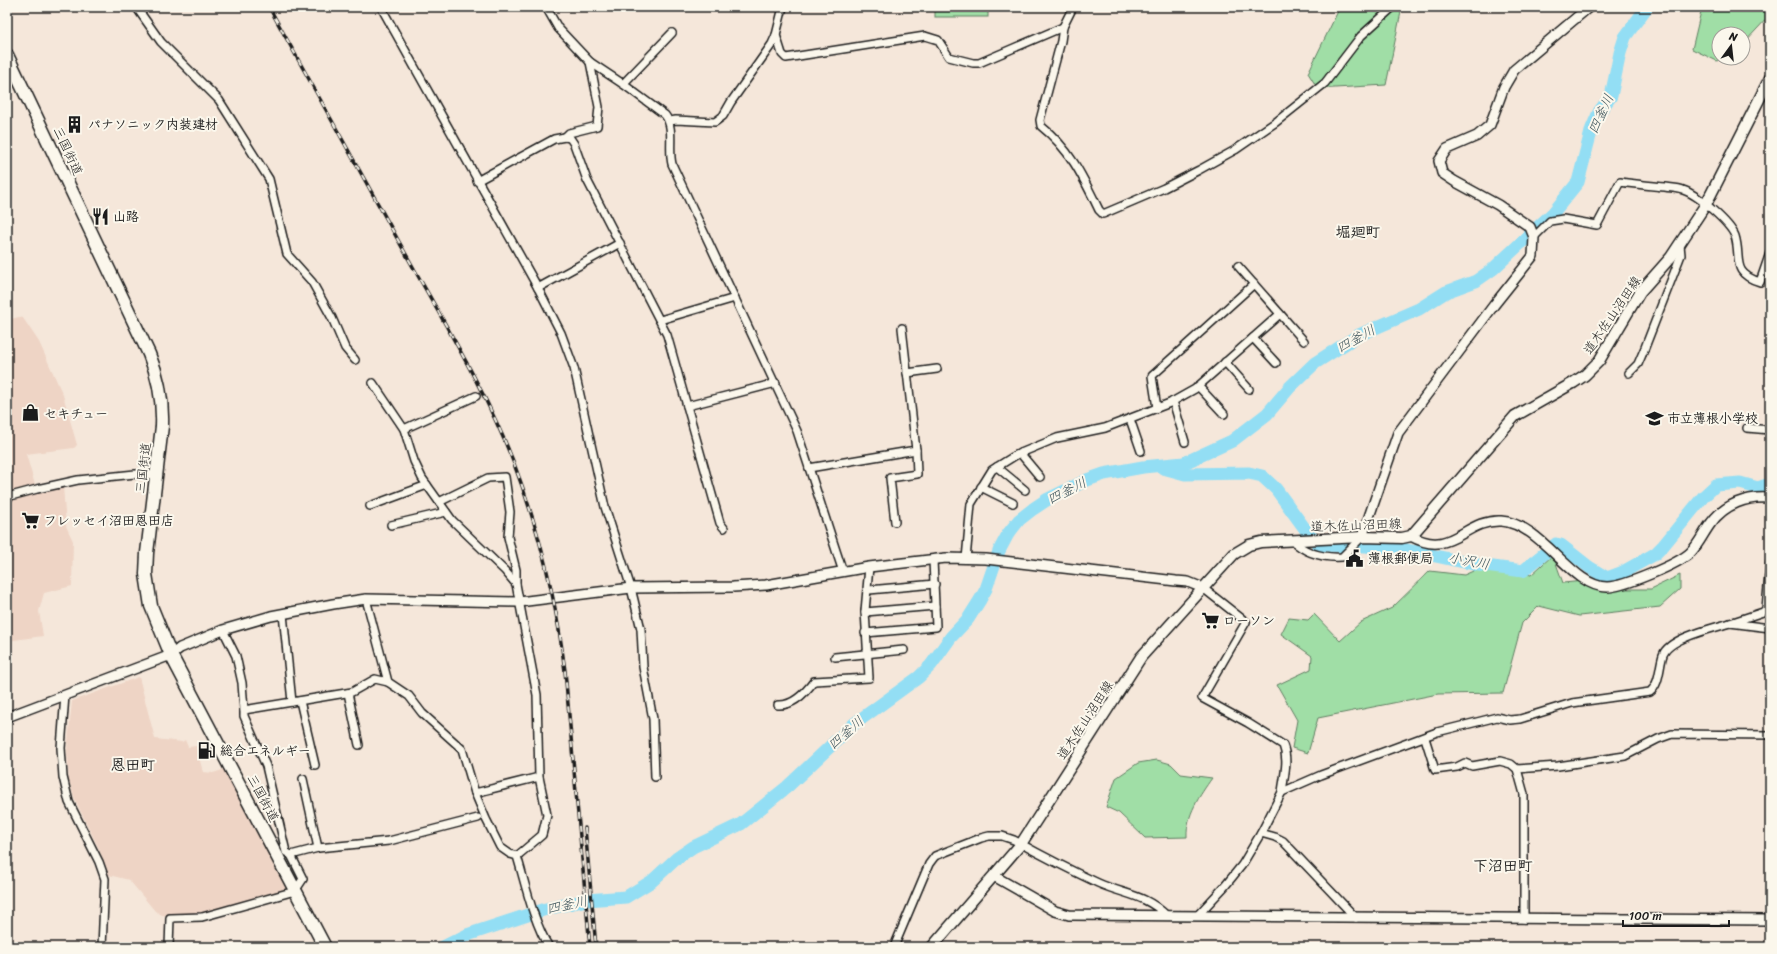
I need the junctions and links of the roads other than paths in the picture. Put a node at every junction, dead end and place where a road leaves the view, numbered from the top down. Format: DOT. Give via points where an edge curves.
graph roads {
  1 [pos="381,7"];
  2 [pos="546,7"];
  3 [pos="783,7"];
  4 [pos="1073,7"];
  5 [pos="1393,7"];
  6 [pos="1589,7"];
  7 [pos="140,11"];
  8 [pos="1063,26"];
  9 [pos="672,33"];
  10 [pos="776,35"];
  11 [pos="7,55"];
  12 [pos="590,62"];
  13 [pos="1770,78"];
  14 [pos="623,84"];
  15 [pos="670,121"];
  16 [pos="565,137"];
  17 [pos="477,181"];
  18 [pos="1706,204"];
  19 [pos="1534,237"];
  20 [pos="620,244"];
  21 [pos="1680,245"];
  22 [pos="1770,253"];
  23 [pos="1238,266"];
  24 [pos="1254,284"];
  25 [pos="538,288"];
  26 [pos="735,298"];
  27 [pos="1280,314"];
  28 [pos="660,320"];
  29 [pos="902,328"];
  30 [pos="1253,338"];
  31 [pos="1304,341"];
  32 [pos="355,360"];
  33 [pos="1225,362"];
  34 [pos="1276,363"];
  35 [pos="937,369"];
  36 [pos="907,372"];
  37 [pos="1629,373"];
  38 [pos="373,383"];
  39 [pos="776,383"];
  40 [pos="1198,386"];
  41 [pos="1249,389"];
  42 [pos="476,396"];
  43 [pos="1172,401"];
  44 [pos="687,406"];
  45 [pos="1157,408"];
  46 [pos="1224,414"];
  47 [pos="1130,418"];
  48 [pos="1747,428"];
  49 [pos="404,429"];
  50 [pos="1770,430"];
  51 [pos="1184,442"];
  52 [pos="916,450"];
  53 [pos="1141,451"];
  54 [pos="1020,453"];
  55 [pos="997,467"];
  56 [pos="809,468"];
  57 [pos="156,475"];
  58 [pos="1040,477"];
  59 [pos="427,485"];
  60 [pos="981,487"];
  61 [pos="1025,490"];
  62 [pos="7,497"];
  63 [pos="1770,498"];
  64 [pos="439,502"];
  65 [pos="1014,502"];
  66 [pos="370,506"];
  67 [pos="446,512"];
  68 [pos="895,522"];
  69 [pos="392,525"];
  70 [pos="724,528"];
  71 [pos="1411,536"];
  72 [pos="1360,538"];
  73 [pos="1292,540"];
  74 [pos="966,559"];
  75 [pos="933,560"];
  76 [pos="1770,563"];
  77 [pos="869,567"];
  78 [pos="843,572"];
  79 [pos="516,584"];
  80 [pos="935,584"];
  81 [pos="631,588"];
  82 [pos="1203,588"];
  83 [pos="869,590"];
  84 [pos="366,599"];
  85 [pos="519,602"];
  86 [pos="935,606"];
  87 [pos="1768,609"];
  88 [pos="866,612"];
  89 [pos="283,614"];
  90 [pos="1730,623"];
  91 [pos="1770,628"];
  92 [pos="223,630"];
  93 [pos="866,633"];
  94 [pos="904,650"];
  95 [pos="867,654"];
  96 [pos="171,655"];
  97 [pos="835,657"];
  98 [pos="388,682"];
  99 [pos="348,693"];
  100 [pos="65,695"];
  101 [pos="300,701"];
  102 [pos="292,702"];
  103 [pos="778,705"];
  104 [pos="244,710"];
  105 [pos="7,717"];
  106 [pos="1770,735"];
  107 [pos="1425,738"];
  108 [pos="359,745"];
  109 [pos="315,766"];
  110 [pos="1517,769"];
  111 [pos="655,776"];
  112 [pos="539,777"];
  113 [pos="303,779"];
  114 [pos="1282,792"];
  115 [pos="475,794"];
  116 [pos="478,818"];
  117 [pos="1261,833"];
  118 [pos="1021,844"];
  119 [pos="318,848"];
  120 [pos="291,854"];
  121 [pos="517,856"];
  122 [pos="994,876"];
  123 [pos="295,891"];
  124 [pos="1167,916"];
  125 [pos="1197,916"];
  126 [pos="1356,918"];
  127 [pos="1524,919"];
  128 [pos="1770,920"];
  129 [pos="323,946"];
  130 [pos="102,947"];
  131 [pos="169,947"];
  132 [pos="549,947"];
  133 [pos="894,947"];
  134 [pos="932,947"];
  1 -- 17 [label="street"];
  2 -- 12 [label="street" via="558,28"];
  3 -- 10 [label="street"];
  4 -- 8 [label="street"];
  5 -- 8 [label="street" via="1361,36 1325,83 1276,122 1235,150 1199,170 1103,214 1074,160 1053,136 1040,126"];
  6 -- 19 [label="street" via="1514,70 1504,87 1490,125 1477,136 1447,149 1439,161 1442,173 1513,214 1530,227"];
  7 -- 32 [label="street" via="161,42 219,100 269,179 287,254 312,282 345,348"];
  8 -- 10 [label="street" via="976,64 949,57 938,40 928,36 786,58 782,54"];
  9 -- 14 [label="street"];
  10 -- 15 [label="street" via="766,55 720,120"];
  11 -- 57 [label="highway, 三国街道" via="154,365 163,406"];
  12 -- 14 [label="street"];
  12 -- 16 [label="street" via="599,107 597,126 569,133"];
  13 -- 18 [label="main road, 道木佐山沼田線"];
  14 -- 15 [label="street"];
  15 -- 26 [label="street" via="672,164"];
  16 -- 17 [label="street" via="554,139"];
  16 -- 20 [label="street" via="570,138 574,144 587,180"];
  17 -- 25 [label="street"];
  18 -- 19 [label="street" via="1684,190 1620,182 1597,225 1563,219 1550,221"];
  18 -- 21 [label="main road, 道木佐山沼田線"];
  18 -- 22 [label="street" via="1733,232 1739,266 1746,276 1760,282"];
  19 -- 72 [label="street" via="1533,256 1398,433"];
  20 -- 25 [label="street"];
  20 -- 28 [label="street"];
  21 -- 37 [label="street" via="1681,255 1638,364"];
  21 -- 71 [label="main road, 道木佐山沼田線" via="1640,292 1599,361 1573,383 1515,416"];
  23 -- 24 [label="street"];
  24 -- 27 [label="street"];
  24 -- 45 [label="street" via="1152,376"];
  25 -- 81 [label="street" via="561,333 574,368 605,507"];
  26 -- 28 [label="street"];
  26 -- 39 [label="street"];
  27 -- 30 [label="street"];
  27 -- 31 [label="street"];
  28 -- 44 [label="street" via="671,347"];
  29 -- 36 [label="street"];
  30 -- 33 [label="street"];
  30 -- 34 [label="street"];
  33 -- 40 [label="street"];
  33 -- 41 [label="street"];
  35 -- 36 [label="street"];
  36 -- 52 [label="street"];
  38 -- 49 [label="street"];
  39 -- 44 [label="street"];
  39 -- 56 [label="street" via="797,431"];
  40 -- 43 [label="street"];
  40 -- 46 [label="street"];
  42 -- 49 [label="street"];
  43 -- 45 [label="street"];
  43 -- 51 [label="street"];
  44 -- 70 [label="street" via="720,524"];
  45 -- 47 [label="street"];
  47 -- 53 [label="street"];
  47 -- 54 [label="street" via="1105,428 1057,438"];
  48 -- 50 [label="street"];
  49 -- 59 [label="street" via="414,461"];
  52 -- 56 [label="street"];
  52 -- 68 [label="street" via="917,474 890,478"];
  54 -- 55 [label="street"];
  54 -- 58 [label="street"];
  55 -- 60 [label="street" via="992,470"];
  55 -- 61 [label="street"];
  56 -- 78 [label="street"];
  57 -- 62 [label="street" via="135,474 78,480"];
  57 -- 96 [label="highway, 三国街道" via="146,564 147,586 155,620"];
  59 -- 64 [label="street"];
  59 -- 66 [label="street"];
  60 -- 65 [label="street"];
  60 -- 74 [label="street" via="971,504"];
  63 -- 71 [label="street" via="1742,500 1730,506 1712,522 1689,554 1661,569 1608,587 1591,584 1528,530 1509,522 1485,523 1443,543 1421,542"];
  64 -- 67 [label="street"];
  64 -- 79 [label="street" via="488,478 505,477 510,512 508,537 516,570"];
  67 -- 69 [label="street"];
  67 -- 79 [label="street"];
  71 -- 72 [label="main road, 道木佐山沼田線"];
  72 -- 73 [label="main road, 道木佐山沼田線"];
  72 -- 73 [label="street" via="1342,557 1329,558 1313,554"];
  73 -- 82 [label="main road, 道木佐山沼田線" via="1261,542 1241,549"];
  74 -- 75 [label="street"];
  74 -- 82 [label="street" via="986,559 1188,582"];
  75 -- 77 [label="street"];
  75 -- 80 [label="street"];
  76 -- 87 [label="street"];
  77 -- 78 [label="street"];
  77 -- 83 [label="street"];
  78 -- 81 [label="street" via="766,585"];
  79 -- 85 [label="street"];
  80 -- 83 [label="street"];
  80 -- 86 [label="street"];
  81 -- 85 [label="street"];
  81 -- 111 [label="street" via="641,629 642,667 653,719"];
  82 -- 114 [label="street" via="1246,622 1202,698 1283,745 1286,766"];
  82 -- 118 [label="main road, 道木佐山沼田線" via="1141,657"];
  83 -- 88 [label="street"];
  84 -- 85 [label="street"];
  84 -- 89 [label="street"];
  84 -- 98 [label="street"];
  85 -- 112 [label="street" via="537,695"];
  86 -- 88 [label="street"];
  86 -- 93 [label="street" via="936,627"];
  87 -- 90 [label="street"];
  88 -- 93 [label="street"];
  89 -- 92 [label="street"];
  89 -- 102 [label="street"];
  90 -- 91 [label="street"];
  90 -- 107 [label="street" via="1688,636 1668,648 1663,655 1656,686 1650,692 1561,705 1520,719 1497,717 1437,732"];
  92 -- 96 [label="street" via="180,648"];
  92 -- 104 [label="street" via="236,656"];
  93 -- 95 [label="street"];
  94 -- 95 [label="street"];
  95 -- 97 [label="street"];
  95 -- 103 [label="street" via="869,678 814,681 805,694 785,705"];
  96 -- 100 [label="street"];
  96 -- 123 [label="highway, 三国街道"];
  98 -- 99 [label="street" via="375,679"];
  98 -- 115 [label="street" via="409,696 422,713 462,749"];
  99 -- 101 [label="street"];
  99 -- 108 [label="street"];
  100 -- 105 [label="street"];
  100 -- 130 [label="street" via="61,748 62,777 69,802 105,879"];
  101 -- 102 [label="street"];
  101 -- 109 [label="street"];
  102 -- 104 [label="street"];
  104 -- 120 [label="street" via="244,716 266,766 286,852"];
  106 -- 110 [label="street" via="1672,734 1625,756"];
  107 -- 110 [label="street" via="1435,770 1500,761"];
  107 -- 114 [label="street" via="1320,775"];
  110 -- 127 [label="street" via="1524,794"];
  112 -- 115 [label="street"];
  112 -- 121 [label="street" via="547,815 542,835"];
  113 -- 119 [label="street"];
  114 -- 117 [label="street"];
  115 -- 121 [label="street" via="500,847"];
  116 -- 119 [label="street" via="389,841"];
  117 -- 125 [label="street" via="1235,873"];
  117 -- 126 [label="street" via="1282,841"];
  118 -- 122 [label="main road, 道木佐山沼田線"];
  118 -- 124 [label="street" via="1100,884 1147,900"];
  118 -- 133 [label="street" via="1002,836 989,836 936,856 930,864"];
  119 -- 120 [label="street"];
  120 -- 123 [label="street" via="303,879"];
  121 -- 132 [label="street" via="544,939"];
  122 -- 124 [label="street" via="1055,911 1069,915"];
  122 -- 134 [label="main road, 道木佐山沼田線"];
  123 -- 129 [label="highway, 三国街道"];
  123 -- 131 [label="street" via="202,917 170,918"];
  124 -- 125 [label="street"];
  125 -- 126 [label="street"];
  126 -- 127 [label="street"];
  127 -- 128 [label="street"];
}
